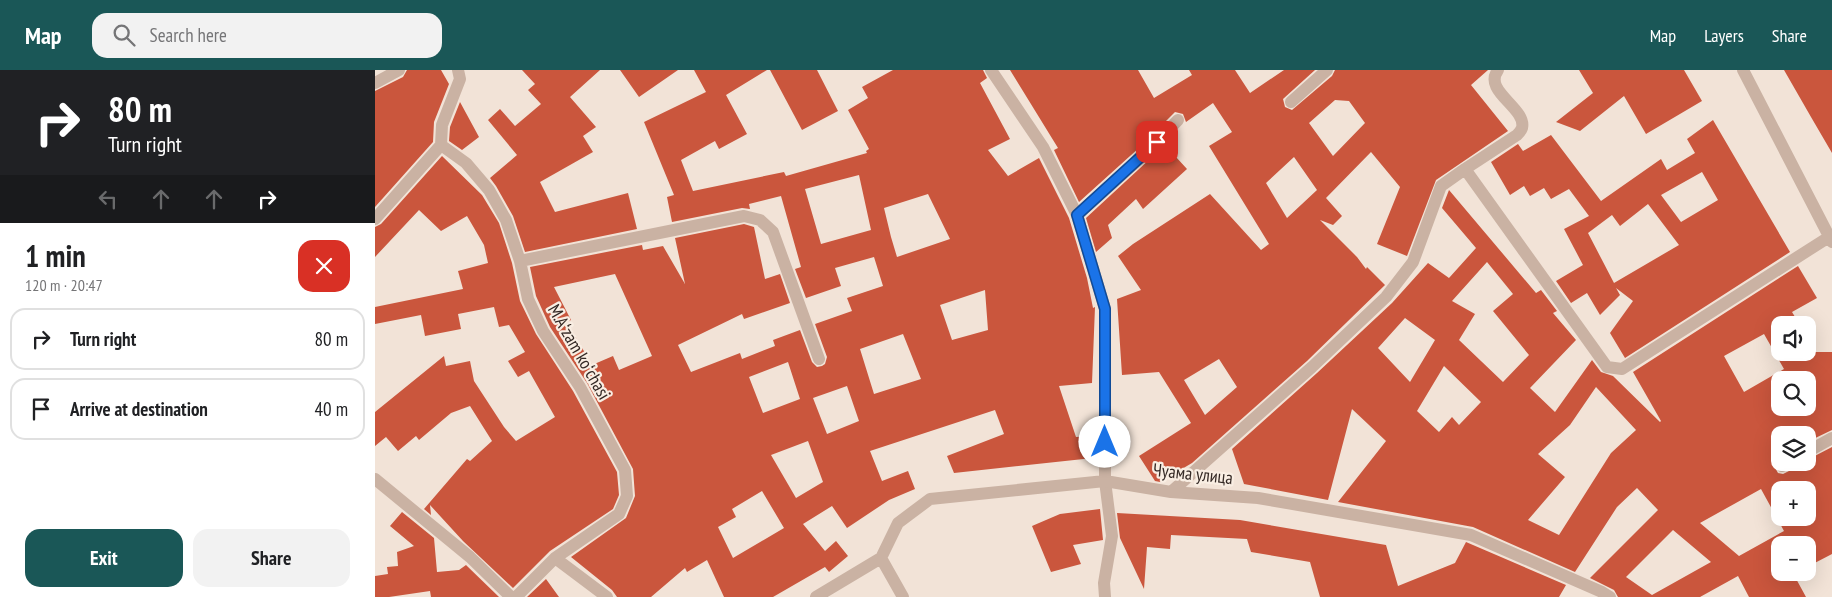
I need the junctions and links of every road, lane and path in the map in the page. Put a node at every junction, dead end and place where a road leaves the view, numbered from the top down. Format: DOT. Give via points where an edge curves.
graph roads {
  1 [pos="399,70"];
  2 [pos="458,70"];
  3 [pos="991,70"];
  4 [pos="1327,70"];
  5 [pos="1499,70"];
  6 [pos="1743,70"];
  7 [pos="375,83"];
  8 [pos="1291,102"];
  9 [pos="1178,120"];
  10 [pos="441,145"];
  11 [pos="1465,169"];
  12 [pos="1077,215"];
  13 [pos="375,218"];
  14 [pos="1830,240"];
  15 [pos="520,261"];
  16 [pos="819,359"];
  17 [pos="1832,438"];
  18 [pos="1816,447"];
  19 [pos="375,479"];
  20 [pos="1105,481"];
  21 [pos="1171,492"];
  22 [pos="555,558"];
  23 [pos="881,558"];
  24 [pos="511,597"];
  25 [pos="516,597"];
  26 [pos="607,597"];
  27 [pos="816,597"];
  28 [pos="903,597"];
  29 [pos="1105,597"];
  30 [pos="1610,597"];
  1 -- 7 [label="street"];
  2 -- 10 [label="street" via="460,79 441,125"];
  3 -- 12 [label="street" via="1043,147"];
  4 -- 8 [label="street"];
  5 -- 11 [label="street" via="1495,74 1495,86 1521,119 1522,128 1517,135"];
  6 -- 14 [label="street"];
  9 -- 12 [label="street"];
  10 -- 13 [label="street"];
  10 -- 15 [label="street, M.Aʻzam koʻchasi" via="466,163 489,190 506,220"];
  11 -- 14 [label="street" via="1607,367 1622,369"];
  11 -- 21 [label="street" via="1441,186 1413,262 1385,297 1312,367"];
  12 -- 20 [label="street" via="1105,309"];
  15 -- 16 [label="street" via="744,216 760,220 773,232"];
  15 -- 22 [label="street, M.Aʻzam koʻchasi" via="528,299 543,331 580,387 625,470 627,496 619,514"];
  17 -- 18 [label="street"];
  19 -- 24 [label="street" via="470,556"];
  20 -- 21 [label="street, Чуама улица"];
  20 -- 23 [label="street, Чуама улица" via="930,499 897,523"];
  20 -- 29 [label="street" via="1112,536 1104,583"];
  21 -- 30 [label="street, Чуама улица" via="1257,498 1471,535"];
  22 -- 25 [label="street, M.Aʻzam koʻchasi"];
  22 -- 26 [label="street"];
  23 -- 27 [label="street"];
  23 -- 28 [label="street"];
}
